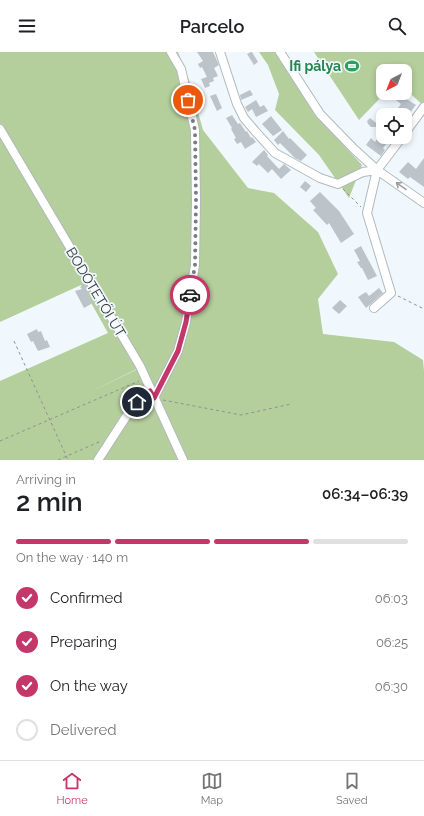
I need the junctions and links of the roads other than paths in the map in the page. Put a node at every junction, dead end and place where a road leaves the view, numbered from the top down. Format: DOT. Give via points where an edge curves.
graph roads {
  1 [pos="171,52"];
  2 [pos="220,52"];
  3 [pos="280,52"];
  4 [pos="424,107"];
  5 [pos="412,123"];
  6 [pos="0,129"];
  7 [pos="397,144"];
  8 [pos="377,170"];
  9 [pos="424,203"];
  10 [pos="374,308"];
  11 [pos="152,394"];
  12 [pos="98,460"];
  13 [pos="183,460"];
  1 -- 11 [label="street" via="181,69 195,130 195,265 186,322 178,351"];
  2 -- 8 [label="street" via="244,118 276,153 320,178 338,184 363,172"];
  3 -- 8 [label="street" via="320,114"];
  4 -- 5 [label="street"];
  6 -- 11 [label="street, BODÓTETŐI ÚT" via="140,366"];
  7 -- 8 [label="street"];
  9 -- 8 [label="street, one-way"];
  8 -- 10 [label="street" via="367,213 390,292"];
  11 -- 12 [label="street" via="142,396 131,409"];
  11 -- 13 [label="street, BODÓTETŐI ÚT"];
}
